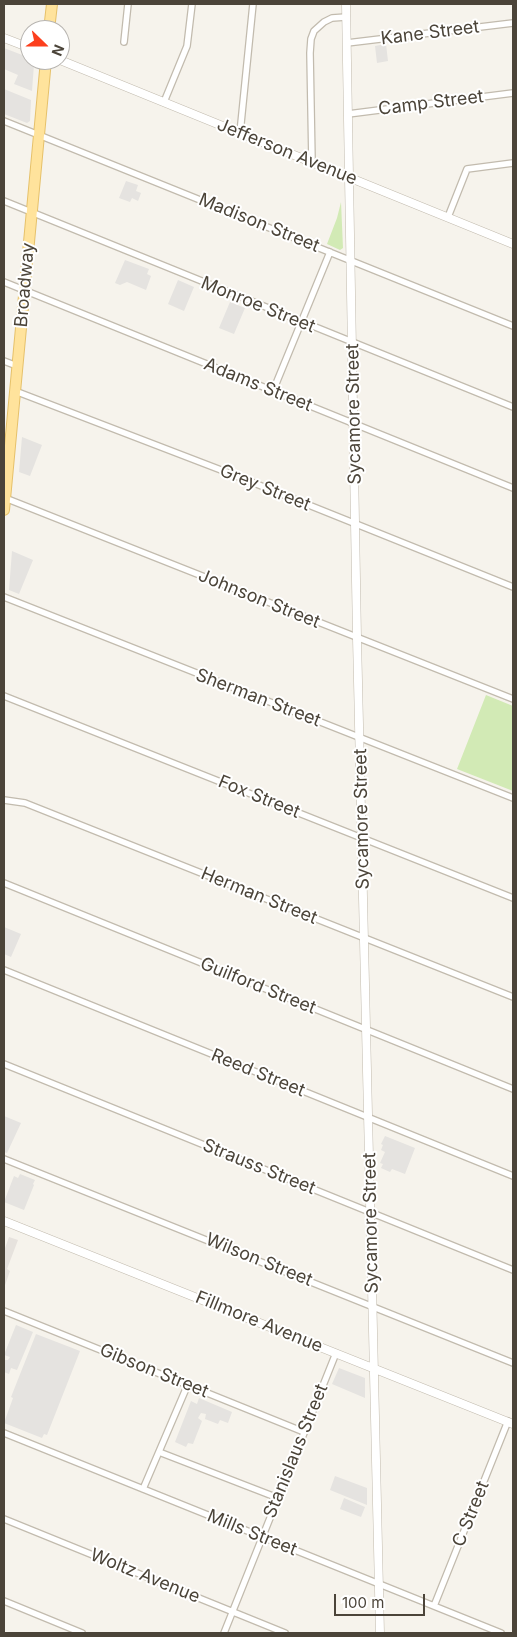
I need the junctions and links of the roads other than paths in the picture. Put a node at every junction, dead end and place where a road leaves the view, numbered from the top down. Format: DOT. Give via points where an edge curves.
graph roads {
  1 [pos="52,4"];
  2 [pos="128,4"];
  3 [pos="192,4"];
  4 [pos="253,4"];
  5 [pos="346,4"];
  6 [pos="346,17"];
  7 [pos="50,20"];
  8 [pos="513,23"];
  9 [pos="4,38"];
  10 [pos="124,42"];
  11 [pos="347,42"];
  12 [pos="20,44"];
  13 [pos="70,64"];
  14 [pos="45,70"];
  15 [pos="513,93"];
  16 [pos="164,102"];
  17 [pos="348,114"];
  18 [pos="4,121"];
  19 [pos="240,133"];
  20 [pos="39,135"];
  21 [pos="312,162"];
  22 [pos="513,163"];
  23 [pos="349,177"];
  24 [pos="4,202"];
  25 [pos="32,213"];
  26 [pos="448,217"];
  27 [pos="513,244"];
  28 [pos="330,252"];
  29 [pos="350,260"];
  30 [pos="4,282"];
  31 [pos="25,291"];
  32 [pos="301,322"];
  33 [pos="513,326"];
  34 [pos="352,342"];
  35 [pos="4,361"];
  36 [pos="17,366"];
  37 [pos="15,390"];
  38 [pos="274,392"];
  39 [pos="513,408"];
  40 [pos="355,424"];
  41 [pos="7,449"];
  42 [pos="513,488"];
  43 [pos="5,498"];
  44 [pos="4,510"];
  45 [pos="356,525"];
  46 [pos="513,587"];
  47 [pos="4,597"];
  48 [pos="357,638"];
  49 [pos="4,696"];
  50 [pos="513,699"];
  51 [pos="360,737"];
  52 [pos="513,798"];
  53 [pos="4,800"];
  54 [pos="362,838"];
  55 [pos="4,883"];
  56 [pos="513,898"];
  57 [pos="364,938"];
  58 [pos="4,970"];
  59 [pos="513,997"];
  60 [pos="367,1030"];
  61 [pos="4,1064"];
  62 [pos="513,1089"];
  63 [pos="368,1118"];
  64 [pos="4,1158"];
  65 [pos="513,1176"];
  66 [pos="370,1212"];
  67 [pos="4,1221"];
  68 [pos="513,1270"];
  69 [pos="372,1306"];
  70 [pos="4,1311"];
  71 [pos="336,1353"];
  72 [pos="513,1362"];
  73 [pos="373,1368"];
  74 [pos="188,1384"];
  75 [pos="511,1422"];
  76 [pos="304,1432"];
  77 [pos="4,1433"];
  78 [pos="159,1452"];
  79 [pos="143,1489"];
  80 [pos="278,1498"];
  81 [pos="4,1519"];
  82 [pos="262,1537"];
  83 [pos="379,1584"];
  84 [pos="4,1601"];
  85 [pos="434,1606"];
  86 [pos="232,1612"];
  87 [pos="82,1633"];
  88 [pos="224,1633"];
  89 [pos="286,1633"];
  90 [pos="380,1633"];
  91 [pos="501,1633"];
  1 -- 7 [label="main road"];
  2 -- 10 [label="street"];
  3 -- 16 [label="street" via="187,46"];
  4 -- 19 [label="street"];
  5 -- 6 [label="street, Sycamore Street"];
  6 -- 11 [label="street, Sycamore Street"];
  6 -- 21 [label="street" via="324,22 311,39"];
  8 -- 11 [label="street, Kane Street"];
  9 -- 12 [label="street"];
  11 -- 17 [label="street, Sycamore Street"];
  13 -- 16 [label="street, Jefferson Avenue"];
  14 -- 20 [label="main road, Broadway"];
  15 -- 17 [label="street, Camp Street"];
  16 -- 19 [label="street, Jefferson Avenue"];
  17 -- 23 [label="street, Sycamore Street"];
  18 -- 20 [label="street, Madison Street"];
  19 -- 21 [label="street, Jefferson Avenue"];
  20 -- 25 [label="main road, Broadway"];
  20 -- 28 [label="street, Madison Street"];
  21 -- 23 [label="street, Jefferson Avenue"];
  22 -- 26 [label="street" via="467,169"];
  23 -- 26 [label="street, Jefferson Avenue"];
  23 -- 29 [label="street, Sycamore Street"];
  24 -- 25 [label="street, Monroe Street"];
  25 -- 31 [label="main road, Broadway"];
  25 -- 32 [label="street, Monroe Street"];
  26 -- 27 [label="street, Jefferson Avenue"];
  28 -- 29 [label="street, Madison Street"];
  28 -- 32 [label="street"];
  29 -- 33 [label="street, Madison Street"];
  29 -- 34 [label="street, Sycamore Street"];
  30 -- 31 [label="street, Adams Street"];
  31 -- 36 [label="main road, Broadway"];
  31 -- 38 [label="street, Adams Street"];
  32 -- 34 [label="street, Monroe Street"];
  32 -- 38 [label="street"];
  34 -- 39 [label="street, Monroe Street"];
  34 -- 40 [label="street, Sycamore Street"];
  35 -- 36 [label="street"];
  36 -- 37 [label="main road, Broadway"];
  37 -- 41 [label="main road, Broadway"];
  37 -- 45 [label="street, Grey Street"];
  38 -- 40 [label="street, Adams Street"];
  40 -- 42 [label="street, Adams Street"];
  40 -- 45 [label="street, Sycamore Street"];
  41 -- 43 [label="main road, Broadway"];
  43 -- 44 [label="main road, Broadway"];
  43 -- 48 [label="street, Johnson Street"];
  45 -- 46 [label="street, Grey Street"];
  45 -- 48 [label="street, Sycamore Street"];
  47 -- 51 [label="street, Sherman Street"];
  48 -- 50 [label="street, Johnson Street"];
  48 -- 51 [label="street, Sycamore Street"];
  49 -- 54 [label="street, Fox Street"];
  51 -- 52 [label="street, Sherman Street"];
  51 -- 54 [label="street, Sycamore Street"];
  53 -- 57 [label="street, Herman Street" via="25,803"];
  54 -- 56 [label="street, Fox Street"];
  54 -- 57 [label="street, Sycamore Street"];
  55 -- 60 [label="street, Guilford Street"];
  57 -- 59 [label="street, Herman Street"];
  57 -- 60 [label="street, Sycamore Street"];
  58 -- 63 [label="street, Reed Street"];
  60 -- 62 [label="street, Guilford Street"];
  60 -- 63 [label="street, Sycamore Street"];
  61 -- 66 [label="street, Strauss Street"];
  63 -- 65 [label="street, Reed Street"];
  63 -- 66 [label="street, Sycamore Street"];
  64 -- 69 [label="street, Wilson Street"];
  66 -- 68 [label="street, Strauss Street"];
  66 -- 69 [label="street, Sycamore Street"];
  67 -- 71 [label="street, Fillmore Avenue"];
  69 -- 72 [label="street, Wilson Street"];
  69 -- 73 [label="street, Sycamore Street"];
  70 -- 74 [label="street, Gibson Street"];
  71 -- 73 [label="street, Fillmore Avenue"];
  71 -- 76 [label="street, Stanislaus Street"];
  73 -- 75 [label="street, Fillmore Avenue"];
  73 -- 83 [label="street, Sycamore Street"];
  74 -- 76 [label="street, Gibson Street"];
  74 -- 78 [label="street"];
  75 -- 85 [label="street, C Street"];
  76 -- 80 [label="street, Stanislaus Street"];
  77 -- 79 [label="street, Mills Street"];
  78 -- 79 [label="street"];
  78 -- 80 [label="street"];
  79 -- 82 [label="street, Mills Street"];
  80 -- 82 [label="street, Stanislaus Street"];
  81 -- 86 [label="street, Woltz Avenue"];
  82 -- 83 [label="street, Mills Street"];
  82 -- 86 [label="street, Stanislaus Street"];
  83 -- 85 [label="street, Mills Street"];
  83 -- 90 [label="street, Sycamore Street"];
  84 -- 87 [label="street"];
  85 -- 91 [label="street, Mills Street"];
  86 -- 88 [label="street, Stanislaus Street"];
  86 -- 89 [label="street, Woltz Avenue"];
}
